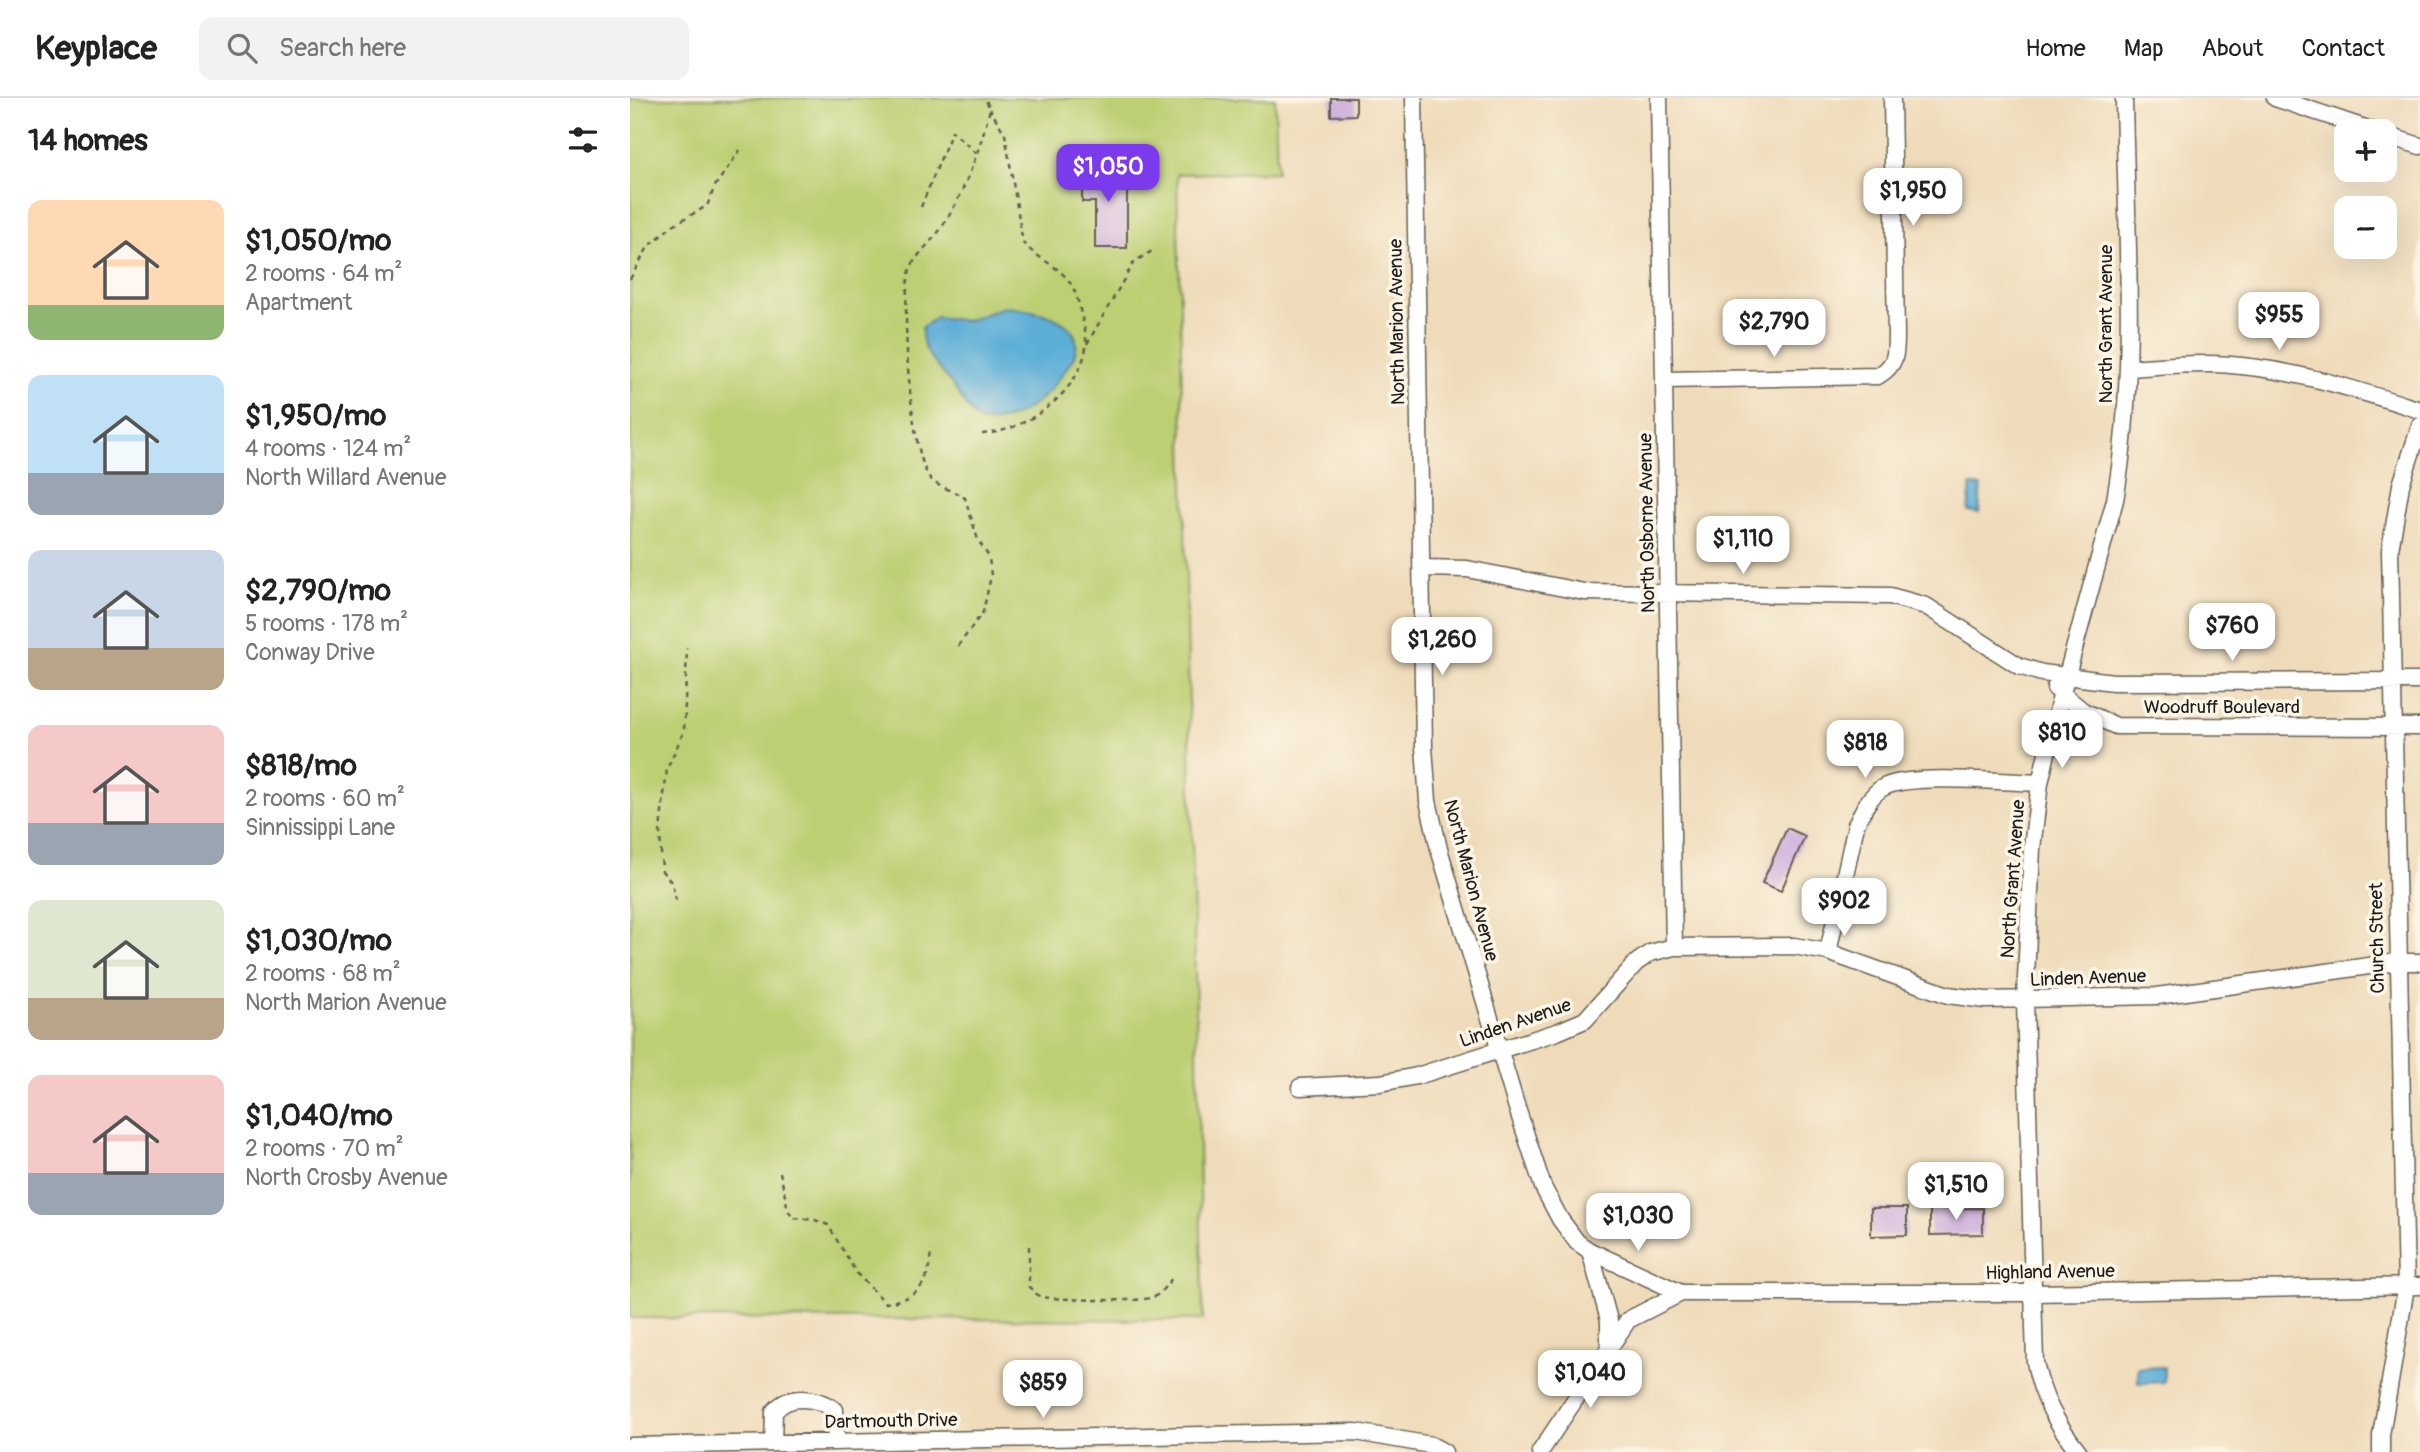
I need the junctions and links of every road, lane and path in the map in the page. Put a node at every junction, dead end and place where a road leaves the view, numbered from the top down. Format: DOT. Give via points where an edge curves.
graph roads {
  1 [pos="985,98"];
  2 [pos="1414,98"];
  3 [pos="1659,98"];
  4 [pos="1892,98"];
  5 [pos="2124,98"];
  6 [pos="2275,98"];
  7 [pos="990,109"];
  8 [pos="2338,119"];
  9 [pos="2397,139"];
  10 [pos="2420,146"];
  11 [pos="740,150"];
  12 [pos="978,155"];
  13 [pos="921,206"];
  14 [pos="1152,251"];
  15 [pos="630,279"];
  16 [pos="1086,346"];
  17 [pos="2128,368"];
  18 [pos="1665,380"];
  19 [pos="2420,410"];
  20 [pos="2420,426"];
  21 [pos="982,434"];
  22 [pos="1422,568"];
  23 [pos="1668,593"];
  24 [pos="958,646"];
  25 [pos="687,648"];
  26 [pos="2042,673"];
  27 [pos="2068,676"];
  28 [pos="2390,681"];
  29 [pos="2420,681"];
  30 [pos="2062,695"];
  31 [pos="2420,727"];
  32 [pos="2392,728"];
  33 [pos="2040,783"];
  34 [pos="676,901"];
  35 [pos="1674,947"];
  36 [pos="1828,952"];
  37 [pos="2397,962"];
  38 [pos="2420,962"];
  39 [pos="2025,1000"];
  40 [pos="1498,1052"];
  41 [pos="1300,1087"];
  42 [pos="779,1172"];
  43 [pos="1029,1246"];
  44 [pos="931,1250"];
  45 [pos="1590,1251"];
  46 [pos="1173,1277"];
  47 [pos="2413,1287"];
  48 [pos="1681,1293"];
  49 [pos="2034,1293"];
  50 [pos="1609,1349"];
  51 [pos="836,1442"];
  52 [pos="773,1443"];
  53 [pos="630,1446"];
  54 [pos="717,1448"];
  55 [pos="1444,1452"];
  56 [pos="1540,1452"];
  57 [pos="2078,1452"];
  58 [pos="2381,1452"];
  1 -- 7 [label="path"];
  2 -- 22 [label="street, North Marion Avenue"];
  3 -- 18 [label="street, North Osborne Avenue"];
  4 -- 18 [label="street" via="1896,358 1890,369 1878,376"];
  5 -- 17 [label="street, North Grant Avenue"];
  6 -- 8 [label="street"];
  7 -- 12 [label="path"];
  7 -- 16 [label="path" via="1004,134 1023,243 1068,279 1078,298"];
  9 -- 10 [label="street"];
  11 -- 15 [label="path" via="707,206 673,225 648,247"];
  12 -- 13 [label="path" via="952,131"];
  12 -- 24 [label="path" via="941,228 911,267 904,307 912,397 927,475 935,484 965,498 978,540 989,557 991,576 983,612"];
  14 -- 16 [label="path" via="1134,262"];
  16 -- 21 [label="path" via="1063,391 1044,410 1003,433"];
  17 -- 19 [label="street" via="2228,365 2276,370"];
  17 -- 27 [label="street, North Grant Avenue" via="2123,457 2115,500"];
  18 -- 23 [label="street, North Osborne Avenue"];
  20 -- 28 [label="street, Church Street" via="2401,485 2390,550"];
  22 -- 23 [label="street, Woodruff Boulevard" via="1467,569 1584,592"];
  22 -- 40 [label="street, North Marion Avenue" via="1428,801"];
  23 -- 26 [label="street, Woodruff Boulevard" via="1890,596 1926,606 2019,666"];
  23 -- 35 [label="street, North Osborne Avenue"];
  25 -- 34 [label="path" via="684,731 667,769 660,830 662,871 672,883"];
  26 -- 27 [label="street, Woodruff Boulevard"];
  26 -- 30 [label="street, Woodruff Boulevard"];
  27 -- 28 [label="street, Woodruff Boulevard" via="2113,681"];
  27 -- 30 [label="street, North Grant Avenue"];
  28 -- 29 [label="street, Woodruff Boulevard"];
  28 -- 32 [label="street, Church Street"];
  30 -- 32 [label="street, Woodruff Boulevard" via="2082,711 2116,726"];
  30 -- 33 [label="street, North Grant Avenue"];
  31 -- 32 [label="street, Woodruff Boulevard"];
  32 -- 37 [label="street, Church Street"];
  33 -- 36 [label="street" via="1909,781 1884,787 1865,806 1856,825"];
  33 -- 39 [label="street, North Grant Avenue" via="2028,894"];
  35 -- 36 [label="street, Linden Avenue" via="1794,946"];
  35 -- 40 [label="street, Linden Avenue" via="1650,953 1636,963 1585,1020"];
  36 -- 39 [label="street, Linden Avenue" via="1948,995"];
  37 -- 38 [label="street, Linden Avenue"];
  37 -- 39 [label="street, Linden Avenue" via="2157,996"];
  37 -- 47 [label="street, Church Street"];
  39 -- 49 [label="street, North Grant Avenue"];
  40 -- 41 [label="street, Linden Avenue" via="1380,1083"];
  40 -- 45 [label="street, North Marion Avenue" via="1543,1187 1571,1234"];
  42 -- 44 [label="path" via="793,1218 828,1226 857,1274 886,1303 924,1285"];
  43 -- 46 [label="path" via="1029,1287 1040,1297 1106,1297 1130,1302 1153,1297"];
  45 -- 48 [label="street, North Marion Avenue"];
  45 -- 50 [label="street" via="1609,1320"];
  47 -- 49 [label="street, Highland Avenue"];
  47 -- 58 [label="street, Church Street"];
  48 -- 49 [label="street, Highland Avenue"];
  48 -- 50 [label="street" via="1628,1320"];
  49 -- 57 [label="street, North Grant Avenue" via="2035,1362 2042,1393 2057,1425"];
  50 -- 56 [label="street"];
  51 -- 52 [label="street, Dartmouth Drive"];
  51 -- 52 [label="street" via="835,1410 803,1399 787,1402 774,1412"];
  51 -- 55 [label="street, Dartmouth Drive" via="1356,1432 1420,1442"];
  52 -- 54 [label="street, Dartmouth Drive"];
  53 -- 54 [label="street, Dartmouth Drive"];
}
